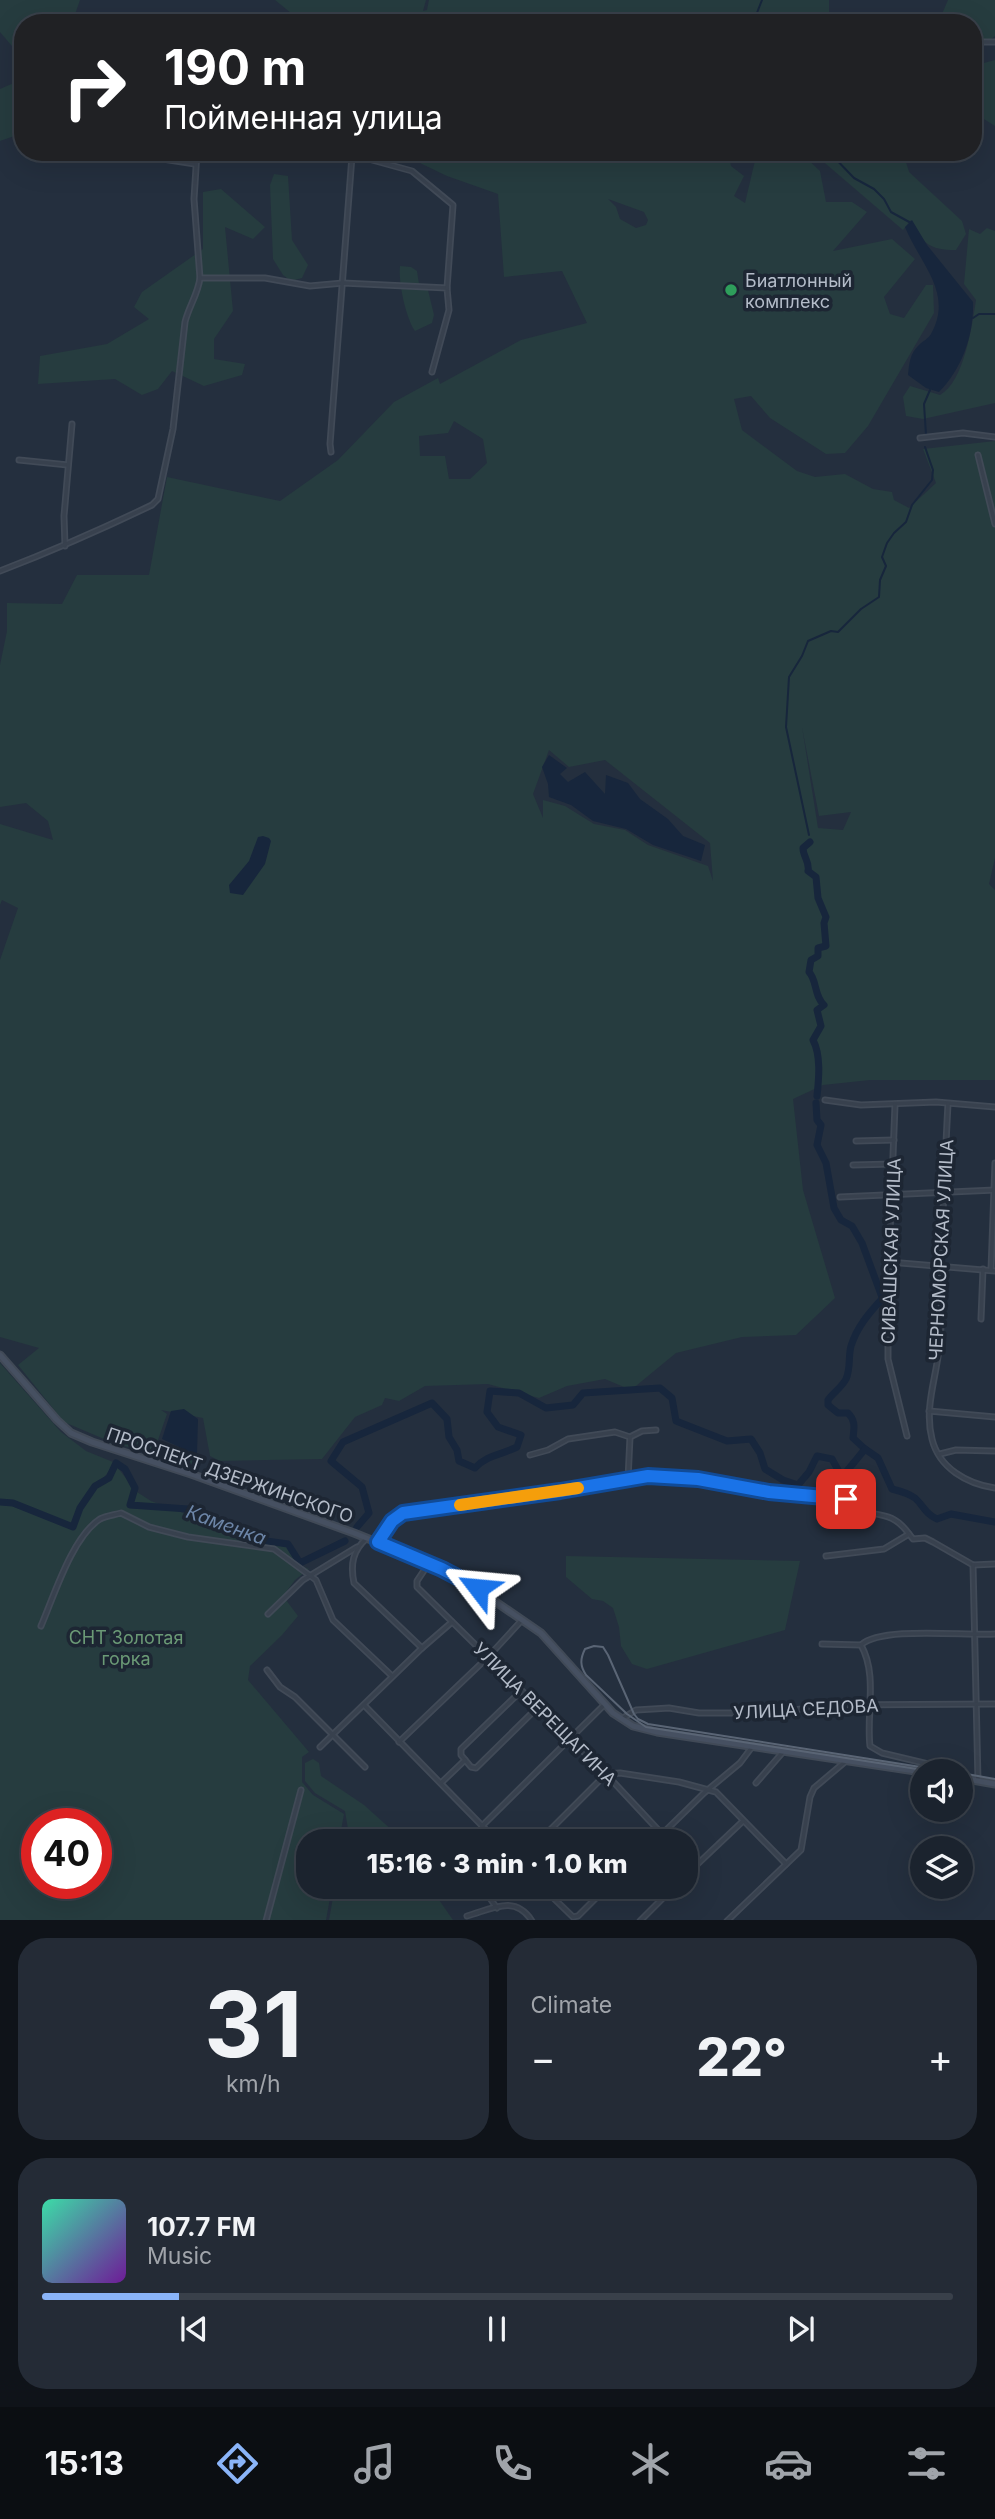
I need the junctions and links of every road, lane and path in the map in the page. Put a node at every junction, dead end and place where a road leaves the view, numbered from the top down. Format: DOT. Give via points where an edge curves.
graph roads {
  1 [pos="176,161"];
  2 [pos="196,161"];
  3 [pos="352,161"];
  4 [pos="376,161"];
  5 [pos="195,164"];
  6 [pos="200,278"];
  7 [pos="343,283"];
  8 [pos="447,288"];
  9 [pos="432,372"];
  10 [pos="72,424"];
  11 [pos="995,436"];
  12 [pos="920,438"];
  13 [pos="331,452"];
  14 [pos="978,455"];
  15 [pos="19,460"];
  16 [pos="68,465"];
  17 [pos="995,524"];
  18 [pos="65,546"];
  19 [pos="0,571"];
  20 [pos="825,1100"];
  21 [pos="948,1104"];
  22 [pos="895,1105"];
  23 [pos="995,1107"];
  24 [pos="856,1140"];
  25 [pos="894,1140"];
  26 [pos="995,1163"];
  27 [pos="853,1164"];
  28 [pos="893,1164"];
  29 [pos="994,1190"];
  30 [pos="943,1193"];
  31 [pos="893,1196"];
  32 [pos="840,1197"];
  33 [pos="889,1262"];
  34 [pos="941,1266"];
  35 [pos="983,1269"];
  36 [pos="993,1270"];
  37 [pos="981,1319"];
  38 [pos="0,1355"];
  39 [pos="929,1411"];
  40 [pos="995,1417"];
  41 [pos="656,1430"];
  42 [pos="907,1436"];
  43 [pos="630,1437"];
  44 [pos="995,1451"];
  45 [pos="940,1454"];
  46 [pos="530,1455"];
  47 [pos="628,1479"];
  48 [pos="995,1488"];
  49 [pos="909,1534"];
  50 [pos="367,1538"];
  51 [pos="378,1542"];
  52 [pos="357,1547"];
  53 [pos="826,1556"];
  54 [pos="429,1563"];
  55 [pos="995,1564"];
  56 [pos="973,1565"];
  57 [pos="311,1576"];
  58 [pos="268,1614"];
  59 [pos="523,1619"];
  60 [pos="452,1622"];
  61 [pos="41,1626"];
  62 [pos="995,1634"];
  63 [pos="973,1635"];
  64 [pos="822,1644"];
  65 [pos="861,1645"];
  66 [pos="422,1648"];
  67 [pos="488,1657"];
  68 [pos="267,1670"];
  69 [pos="392,1676"];
  70 [pos="521,1691"];
  71 [pos="995,1704"];
  72 [pos="364,1705"];
  73 [pos="604,1705"];
  74 [pos="870,1705"];
  75 [pos="977,1705"];
  76 [pos="538,1707"];
  77 [pos="621,1720"];
  78 [pos="334,1735"];
  79 [pos="570,1738"];
  80 [pos="399,1742"];
  81 [pos="320,1747"];
  82 [pos="752,1747"];
  83 [pos="783,1752"];
  84 [pos="910,1759"];
  85 [pos="465,1760"];
  86 [pos="846,1761"];
  87 [pos="365,1767"];
  88 [pos="910,1770"];
  89 [pos="606,1774"];
  90 [pos="973,1780"];
  91 [pos="978,1781"];
  92 [pos="442,1782"];
  93 [pos="756,1783"];
  94 [pos="995,1784"];
  95 [pos="707,1789"];
  96 [pos="301,1790"];
  97 [pos="743,1820"];
  98 [pos="482,1826"];
  99 [pos="485,1829"];
  100 [pos="551,1829"];
  101 [pos="657,1829"];
  102 [pos="667,1829"];
  103 [pos="698,1863"];
  104 [pos="786,1864"];
  105 [pos="490,1899"];
  106 [pos="554,1899"];
  107 [pos="595,1899"];
  108 [pos="664,1899"];
  109 [pos="497,1908"];
  110 [pos="467,1916"];
  111 [pos="265,1920"];
  112 [pos="532,1920"];
  113 [pos="640,1920"];
  114 [pos="727,1920"];
  1 -- 5 [label="street"];
  2 -- 5 [label="street"];
  3 -- 7 [label="street"];
  4 -- 8 [label="street" via="412,171 453,205"];
  5 -- 6 [label="street"];
  6 -- 7 [label="street" via="265,278 310,286"];
  6 -- 18 [label="street" via="185,322 173,429 158,499"];
  7 -- 8 [label="street"];
  7 -- 13 [label="street"];
  8 -- 9 [label="street" via="449,310"];
  10 -- 16 [label="street"];
  11 -- 12 [label="street" via="962,433"];
  14 -- 17 [label="street"];
  15 -- 16 [label="street"];
  16 -- 18 [label="street"];
  18 -- 19 [label="street"];
  20 -- 22 [label="street"];
  21 -- 22 [label="street"];
  21 -- 23 [label="street"];
  21 -- 30 [label="street, ЧЕРНОМОРСКАЯ УЛИЦА"];
  22 -- 25 [label="street, СИВАШСКАЯ УЛИЦА"];
  24 -- 25 [label="street"];
  25 -- 28 [label="street, СИВАШСКАЯ УЛИЦА"];
  26 -- 29 [label="street"];
  27 -- 28 [label="street"];
  28 -- 31 [label="street, СИВАШСКАЯ УЛИЦА"];
  29 -- 30 [label="street"];
  29 -- 36 [label="street"];
  30 -- 31 [label="street"];
  30 -- 34 [label="street, ЧЕРНОМОРСКАЯ УЛИЦА"];
  31 -- 32 [label="street"];
  31 -- 33 [label="street, СИВАШСКАЯ УЛИЦА"];
  33 -- 34 [label="street"];
  33 -- 42 [label="street, СИВАШСКАЯ УЛИЦА" via="888,1359"];
  34 -- 35 [label="street"];
  34 -- 39 [label="street, ЧЕРНОМОРСКАЯ УЛИЦА" via="939,1350"];
  35 -- 36 [label="street"];
  35 -- 37 [label="street"];
  38 -- 50 [label="street, ПРОСПЕКТ ДЗЕРЖИНСКОГО" via="71,1433"];
  39 -- 40 [label="street"];
  39 -- 45 [label="street, ЧЕРНОМОРСКАЯ УЛИЦА" via="932,1441"];
  41 -- 43 [label="street"];
  43 -- 46 [label="street" via="615,1432 568,1440"];
  43 -- 47 [label="street"];
  44 -- 45 [label="street"];
  45 -- 48 [label="street, ЧЕРНОМОРСКАЯ УЛИЦА" via="954,1472"];
  47 -- 49 [label="street" via="698,1479 846,1499 859,1511 900,1522"];
  47 -- 51 [label="street" via="403,1513"];
  49 -- 53 [label="street" via="884,1549"];
  49 -- 56 [label="street"];
  50 -- 51 [label="street, ПРОСПЕКТ ДЗЕРЖИНСКОГО"];
  50 -- 52 [label="street"];
  51 -- 54 [label="street, ПРОСПЕКТ ДЗЕРЖИНСКОГО"];
  52 -- 57 [label="street"];
  52 -- 66 [label="street" via="352,1572 358,1589"];
  54 -- 59 [label="street, ПРОСПЕКТ ДЗЕРЖИНСКОГО"];
  54 -- 60 [label="street, УЛИЦА ВЕРЕЩАГИНА" via="417,1587"];
  55 -- 56 [label="street"];
  56 -- 63 [label="street"];
  57 -- 58 [label="street"];
  57 -- 61 [label="street" via="274,1549 188,1537 149,1527 121,1513 102,1518 90,1528"];
  57 -- 69 [label="street" via="341,1630"];
  59 -- 67 [label="street"];
  59 -- 73 [label="street, ПРОСПЕКТ ДЗЕРЖИНСКОГО" via="541,1633"];
  60 -- 66 [label="street"];
  60 -- 67 [label="street, УЛИЦА ВЕРЕЩАГИНА"];
  62 -- 63 [label="street"];
  63 -- 65 [label="street" via="891,1634 867,1639"];
  63 -- 75 [label="street"];
  64 -- 65 [label="street"];
  65 -- 74 [label="street" via="866,1654"];
  66 -- 69 [label="street"];
  67 -- 70 [label="street, УЛИЦА ВЕРЕЩАГИНА"];
  67 -- 80 [label="street"];
  68 -- 78 [label="street"];
  69 -- 72 [label="street"];
  70 -- 76 [label="street, УЛИЦА ВЕРЕЩАГИНА"];
  70 -- 85 [label="street" via="461,1749"];
  71 -- 75 [label="street, УЛИЦА СЕДОВА"];
  72 -- 78 [label="street"];
  72 -- 80 [label="street"];
  73 -- 77 [label="street, ПРОСПЕКТ ДЗЕРЖИНСКОГО"];
  73 -- 79 [label="street"];
  74 -- 75 [label="street, УЛИЦА СЕДОВА"];
  74 -- 77 [label="street, УЛИЦА СЕДОВА" via="769,1713 669,1708 632,1711"];
  74 -- 84 [label="street" via="870,1746"];
  75 -- 91 [label="street"];
  76 -- 79 [label="street, УЛИЦА ВЕРЕЩАГИНА"];
  76 -- 85 [label="street" via="476,1768"];
  77 -- 82 [label="street, ПРОСПЕКТ ДЗЕРЖИНСКОГО" via="643,1729"];
  78 -- 81 [label="street"];
  78 -- 87 [label="street"];
  79 -- 89 [label="street, УЛИЦА ВЕРЕЩАГИНА"];
  79 -- 98 [label="street"];
  80 -- 92 [label="street"];
  82 -- 83 [label="street, ПРОСПЕКТ ДЗЕРЖИНСКОГО"];
  82 -- 95 [label="street" via="740,1763"];
  83 -- 86 [label="street, ПРОСПЕКТ ДЗЕРЖИНСКОГО"];
  83 -- 93 [label="street"];
  85 -- 92 [label="street"];
  86 -- 88 [label="street, ПРОСПЕКТ ДЗЕРЖИНСКОГО"];
  86 -- 104 [label="street" via="814,1788 803,1845"];
  89 -- 95 [label="street"];
  89 -- 100 [label="street"];
  89 -- 101 [label="street, УЛИЦА ВЕРЕЩАГИНА"];
  90 -- 91 [label="street"];
  91 -- 94 [label="street"];
  92 -- 98 [label="street"];
  95 -- 97 [label="street" via="720,1795"];
  95 -- 102 [label="street"];
  96 -- 111 [label="street"];
  97 -- 103 [label="street"];
  97 -- 104 [label="street"];
  98 -- 99 [label="street"];
  104 -- 114 [label="street"];
  105 -- 109 [label="street"];
  106 -- 107 [label="street" via="573,1917"];
  108 -- 113 [label="street"];
  109 -- 110 [label="street"];
  109 -- 112 [label="street" via="515,1906"];
}
